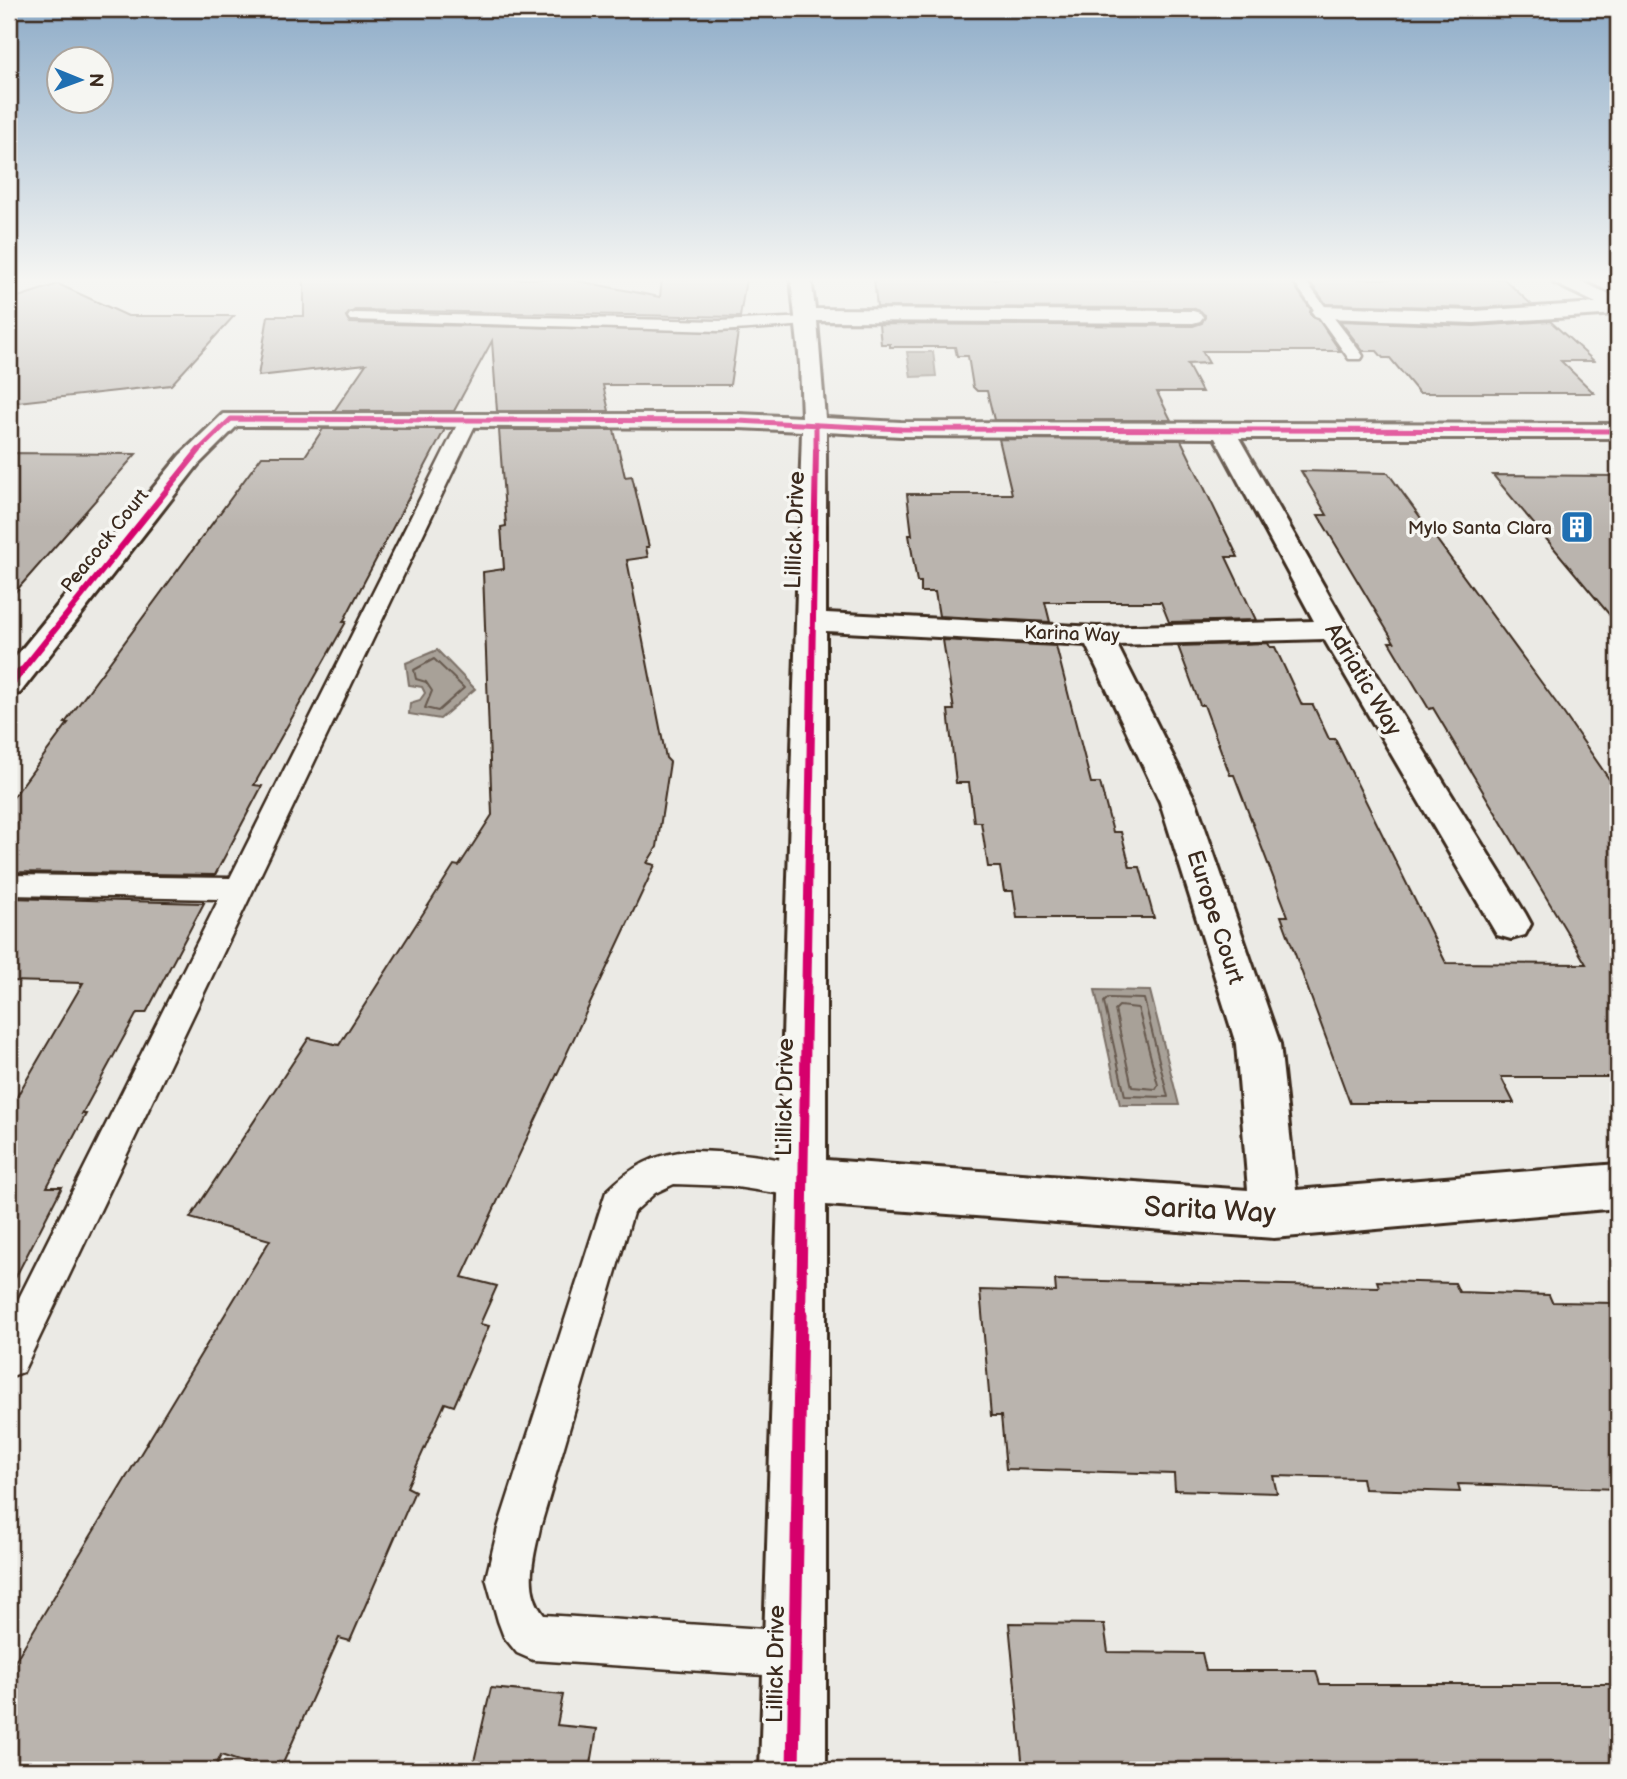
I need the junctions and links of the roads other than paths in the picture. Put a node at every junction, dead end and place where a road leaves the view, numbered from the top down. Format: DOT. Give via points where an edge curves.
graph roads {
  1 [pos="811,362"];
  2 [pos="468,419"];
  3 [pos="816,425"];
  4 [pos="1223,431"];
  5 [pos="1618,431"];
  6 [pos="811,621"];
  7 [pos="1334,630"];
  8 [pos="1097,636"];
  9 [pos="9,686"];
  10 [pos="9,885"];
  11 [pos="238,889"];
  12 [pos="1511,924"];
  13 [pos="802,1181"];
  14 [pos="1617,1189"];
  15 [pos="1274,1215"];
  16 [pos="9,1358"];
  17 [pos="794,1654"];
  18 [pos="793,1770"];
  1 -- 3 [label="street, Lillick Drive"];
  2 -- 3 [label="street"];
  2 -- 9 [label="street, Peacock Court" via="231,419 189,460"];
  2 -- 11 [label="lane"];
  3 -- 4 [label="street"];
  3 -- 6 [label="street, Lillick Drive"];
  4 -- 5 [label="street"];
  4 -- 7 [label="street, Adriatic Way"];
  6 -- 8 [label="street, Karina Way"];
  6 -- 13 [label="street, Lillick Drive"];
  7 -- 8 [label="street, Karina Way"];
  7 -- 12 [label="street, Adriatic Way"];
  8 -- 15 [label="street, Europe Court" via="1178,802 1258,1044"];
  10 -- 11 [label="lane"];
  11 -- 16 [label="lane"];
  13 -- 15 [label="street, Sarita Way"];
  13 -- 17 [label="street, Lillick Drive"];
  13 -- 17 [label="lane" via="694,1167 662,1170 637,1185 618,1205 519,1528 508,1578 520,1621 533,1637"];
  14 -- 15 [label="street, Sarita Way"];
  17 -- 18 [label="street, Lillick Drive"];
}
